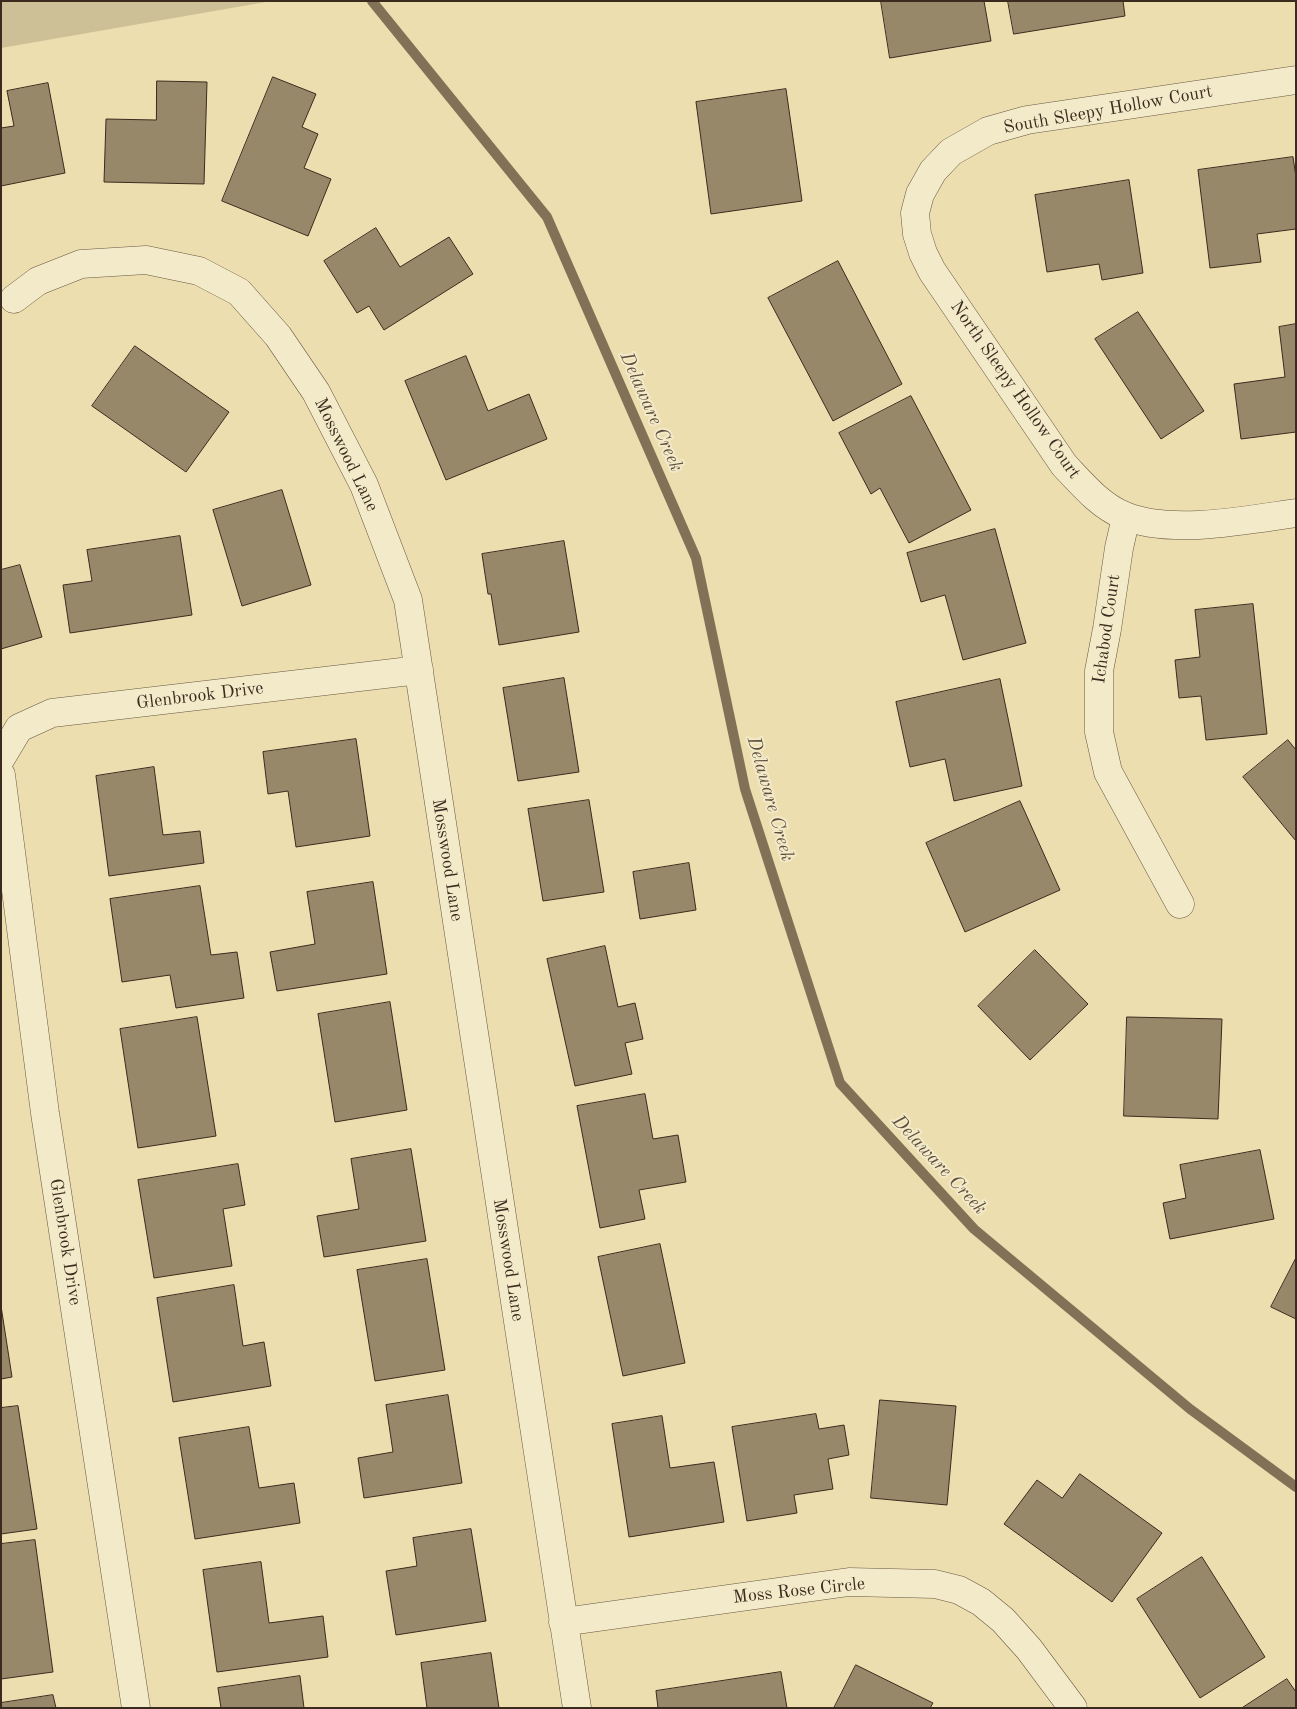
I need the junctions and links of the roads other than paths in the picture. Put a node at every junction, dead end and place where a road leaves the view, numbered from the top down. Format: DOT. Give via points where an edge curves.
graph roads {
  1 [pos="1296,80"];
  2 [pos="933,171"];
  3 [pos="14,299"];
  4 [pos="1296,513"];
  5 [pos="1126,517"];
  6 [pos="419,670"];
  7 [pos="1,758"];
  8 [pos="1,775"];
  9 [pos="1180,904"];
  10 [pos="563,1622"];
  11 [pos="136,1708"];
  12 [pos="577,1708"];
  13 [pos="1073,1708"];
  1 -- 2 [label="street, South Sleepy Hollow Court" via="1027,120 988,131 951,152"];
  2 -- 5 [label="street, North Sleepy Hollow Court" via="920,194 915,213 917,234 932,271 1064,465 1107,506"];
  3 -- 6 [label="street, Mosswood Lane" via="38,280 82,264 146,260 199,271 239,292 278,336 316,392 364,485 408,600"];
  4 -- 5 [label="street, North Sleepy Hollow Court" via="1223,524 1188,525 1158,524"];
  5 -- 9 [label="street, Ichabod Court" via="1098,671 1098,732 1108,772"];
  6 -- 7 [label="street, Glenbrook Drive" via="52,713 19,728"];
  6 -- 10 [label="street, Mosswood Lane"];
  8 -- 11 [label="street, Glenbrook Drive" via="45,1113"];
  10 -- 12 [label="street, Mosswood Lane"];
  10 -- 13 [label="street, Moss Rose Circle" via="849,1582 935,1584 959,1590 1004,1620 1030,1649"];
}
